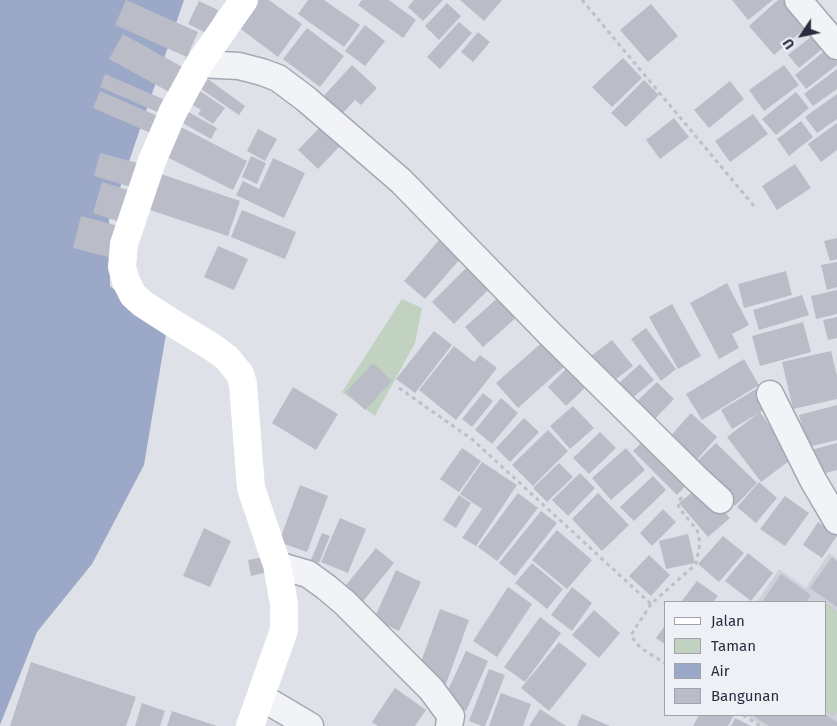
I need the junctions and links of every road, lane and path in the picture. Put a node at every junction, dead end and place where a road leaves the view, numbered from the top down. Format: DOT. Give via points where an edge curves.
graph roads {
  1 [pos="244,0"];
  2 [pos="582,0"];
  3 [pos="798,0"];
  4 [pos="837,46"];
  5 [pos="199,64"];
  6 [pos="754,206"];
  7 [pos="400,388"];
  8 [pos="770,394"];
  9 [pos="697,479"];
  10 [pos="720,500"];
  11 [pos="837,522"];
  12 [pos="277,565"];
  13 [pos="651,604"];
  14 [pos="664,663"];
  15 [pos="261,697"];
  16 [pos="744,716"];
  17 [pos="250,726"];
  18 [pos="310,726"];
  19 [pos="449,726"];
  20 [pos="760,726"];
  1 -- 5 [label="street"];
  2 -- 6 [label="path"];
  3 -- 4 [label="street"];
  5 -- 9 [label="street" via="239,66 262,72 278,78 306,99 401,181"];
  5 -- 12 [label="street" via="152,161 124,244 122,267 133,294 143,304 212,347 240,374 250,488"];
  7 -- 13 [label="path" via="473,440"];
  8 -- 11 [label="street"];
  9 -- 10 [label="street"];
  9 -- 13 [label="path" via="678,502 679,508 697,530 700,542 696,564"];
  12 -- 15 [label="street" via="284,604 284,630"];
  12 -- 19 [label="street" via="308,574 345,603 431,690 452,716"];
  13 -- 14 [label="path" via="631,635 641,648"];
  15 -- 17 [label="street"];
  15 -- 18 [label="street"];
  16 -- 20 [label="path"];
}
